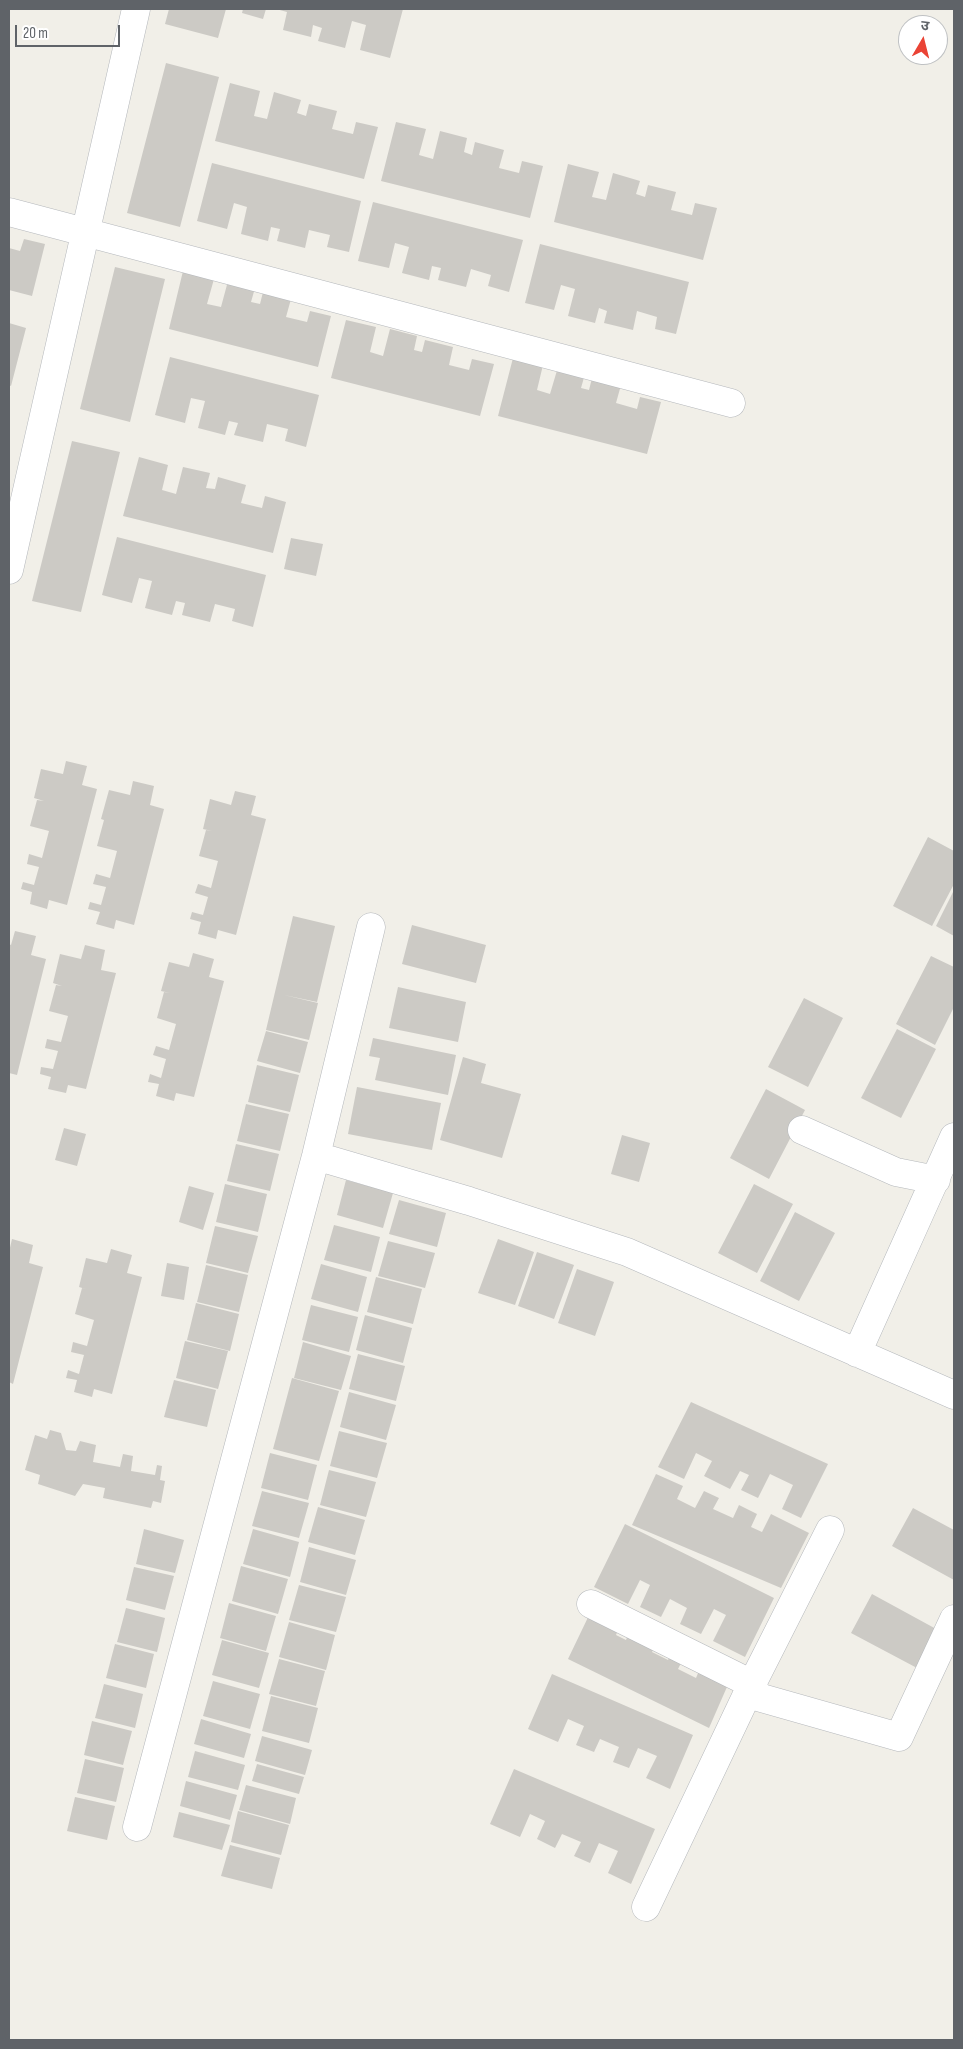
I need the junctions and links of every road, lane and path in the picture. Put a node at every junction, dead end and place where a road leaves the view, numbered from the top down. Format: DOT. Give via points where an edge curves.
graph roads {
  1 [pos="136,9"];
  2 [pos="9,212"];
  3 [pos="86,232"];
  4 [pos="731,403"];
  5 [pos="9,570"];
  6 [pos="371,927"];
  7 [pos="802,1130"];
  8 [pos="954,1137"];
  9 [pos="316,1156"];
  10 [pos="936,1180"];
  11 [pos="857,1353"];
  12 [pos="954,1395"];
  13 [pos="830,1530"];
  14 [pos="591,1604"];
  15 [pos="954,1619"];
  16 [pos="752,1684"];
  17 [pos="137,1827"];
  18 [pos="646,1907"];
  1 -- 3 [label="street"];
  2 -- 3 [label="street"];
  3 -- 4 [label="street"];
  3 -- 5 [label="street"];
  6 -- 9 [label="street"];
  7 -- 10 [label="street" via="896,1172"];
  8 -- 10 [label="street"];
  9 -- 11 [label="street" via="628,1252"];
  9 -- 17 [label="street"];
  10 -- 11 [label="street"];
  11 -- 12 [label="street"];
  13 -- 16 [label="street"];
  14 -- 16 [label="street"];
  15 -- 16 [label="street" via="899,1737 758,1697"];
  16 -- 18 [label="street"];
}
